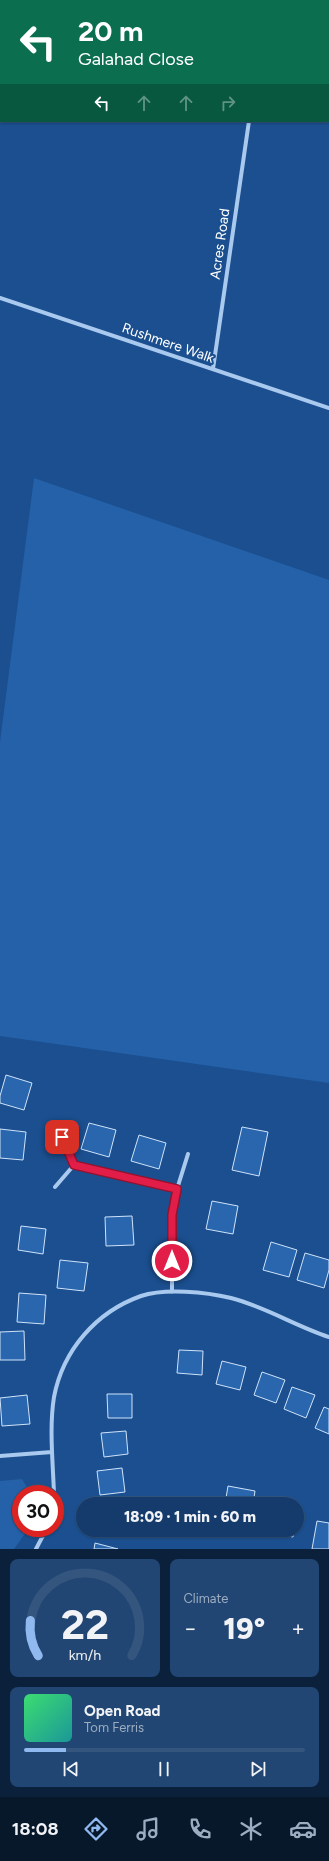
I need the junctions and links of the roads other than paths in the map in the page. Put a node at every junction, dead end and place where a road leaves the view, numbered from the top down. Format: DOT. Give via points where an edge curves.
graph roads {
  1 [pos="249,122"];
  2 [pos="0,298"];
  3 [pos="213,369"];
  4 [pos="329,408"];
  5 [pos="62,1137"];
  6 [pos="188,1154"];
  7 [pos="74,1165"];
  8 [pos="55,1187"];
  9 [pos="177,1189"];
  10 [pos="172,1292"];
  11 [pos="329,1337"];
  12 [pos="52,1452"];
  13 [pos="0,1456"];
  14 [pos="54,1485"];
  15 [pos="42,1537"];
  16 [pos="36,1549"];
  1 -- 3 [label="street, Acres Road"];
  2 -- 3 [label="street, Rushmere Walk"];
  3 -- 4 [label="street, Rushmere Walk"];
  5 -- 7 [label="street"];
  6 -- 9 [label="street"];
  7 -- 8 [label="street"];
  7 -- 9 [label="street"];
  9 -- 10 [label="street" via="172,1215"];
  10 -- 11 [label="street" via="201,1293 254,1305"];
  10 -- 12 [label="street" via="142,1296 116,1308 93,1324 76,1344 61,1373 54,1398"];
  12 -- 13 [label="street"];
  12 -- 14 [label="street"];
  15 -- 16 [label="street"];
}
